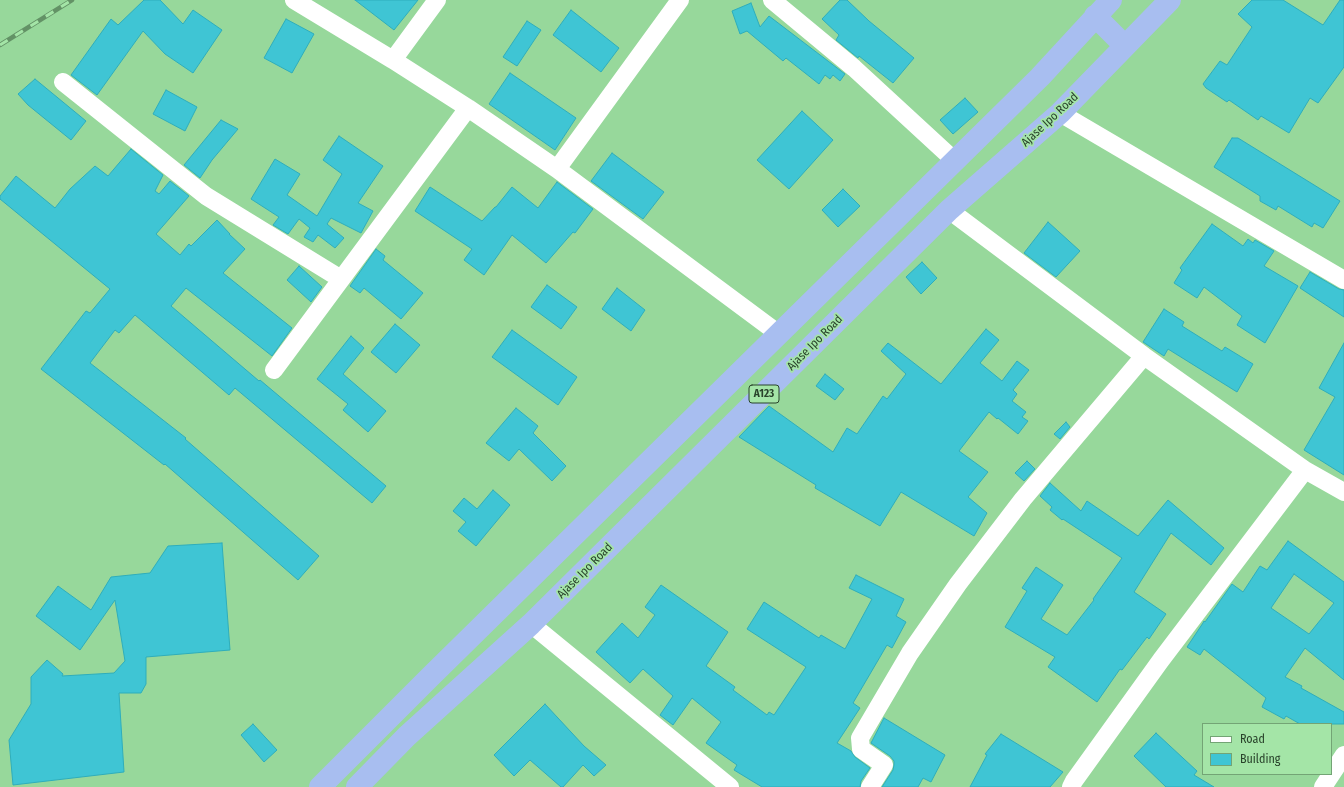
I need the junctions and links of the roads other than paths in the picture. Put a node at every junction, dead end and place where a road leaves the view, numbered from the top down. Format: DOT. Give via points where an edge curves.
graph roads {
  1 [pos="294,0"];
  2 [pos="437,0"];
  3 [pos="680,0"];
  4 [pos="772,0"];
  5 [pos="1111,0"];
  6 [pos="1170,0"];
  7 [pos="1095,16"];
  8 [pos="1125,46"];
  9 [pos="393,60"];
  10 [pos="63,82"];
  11 [pos="468,108"];
  12 [pos="1060,113"];
  13 [pos="955,161"];
  14 [pos="557,169"];
  15 [pos="950,210"];
  16 [pos="341,279"];
  17 [pos="1344,280"];
  18 [pos="779,334"];
  19 [pos="1144,356"];
  20 [pos="274,370"];
  21 [pos="1305,470"];
  22 [pos="1344,492"];
  23 [pos="531,624"];
  24 [pos="1344,755"];
  25 [pos="1332,773"];
  26 [pos="1331,775"];
  27 [pos="320,787"];
  28 [pos="357,787"];
  29 [pos="730,787"];
  30 [pos="870,787"];
  31 [pos="1071,787"];
  32 [pos="1323,787"];
  1 -- 9 [label="street"];
  2 -- 9 [label="street"];
  3 -- 14 [label="street"];
  4 -- 13 [label="street" via="854,68"];
  5 -- 7 [label="highway, A123"];
  6 -- 8 [label="highway, Ajase Ipo Road / A123"];
  7 -- 8 [label="highway"];
  7 -- 13 [label="highway, A123" via="1040,77"];
  8 -- 12 [label="highway, Ajase Ipo Road / A123"];
  9 -- 11 [label="street"];
  10 -- 16 [label="street" via="206,196"];
  11 -- 14 [label="street"];
  11 -- 16 [label="street"];
  12 -- 15 [label="highway, Ajase Ipo Road / A123"];
  12 -- 17 [label="street"];
  13 -- 18 [label="highway, A123"];
  14 -- 18 [label="street"];
  15 -- 19 [label="street"];
  15 -- 23 [label="highway, Ajase Ipo Road / A123"];
  16 -- 20 [label="street"];
  18 -- 27 [label="highway, A123"];
  19 -- 21 [label="street"];
  19 -- 30 [label="street" via="1023,499 958,584 910,653 860,738 861,749 884,764"];
  21 -- 22 [label="street"];
  21 -- 31 [label="street" via="1161,660"];
  23 -- 28 [label="highway, Ajase Ipo Road / A123" via="407,736"];
  23 -- 29 [label="street"];
  24 -- 25 [label="street"];
  26 -- 32 [label="street"];
}
